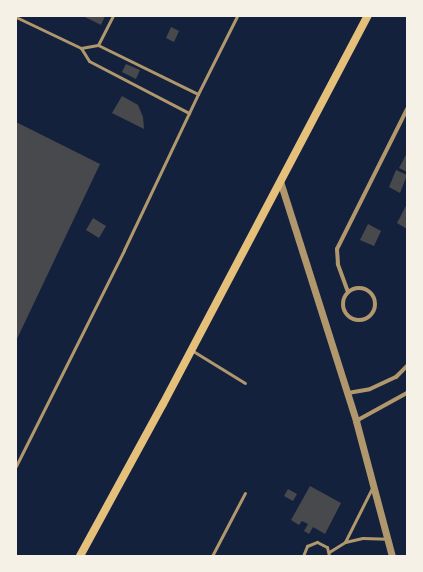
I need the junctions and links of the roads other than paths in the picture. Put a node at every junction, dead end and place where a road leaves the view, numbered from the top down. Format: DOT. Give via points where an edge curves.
graph roads {
  1 [pos="113,16"];
  2 [pos="237,16"];
  3 [pos="368,16"];
  4 [pos="16,17"];
  5 [pos="98,45"];
  6 [pos="82,48"];
  7 [pos="198,94"];
  8 [pos="407,109"];
  9 [pos="189,113"];
  10 [pos="280,181"];
  11 [pos="348,292"];
  12 [pos="191,350"];
  13 [pos="407,366"];
  14 [pos="245,383"];
  15 [pos="348,393"];
  16 [pos="407,393"];
  17 [pos="356,421"];
  18 [pos="16,466"];
  19 [pos="374,484"];
  20 [pos="245,493"];
  21 [pos="388,539"];
  22 [pos="345,542"];
  23 [pos="329,554"];
  24 [pos="80,556"];
  25 [pos="212,556"];
  26 [pos="303,556"];
  27 [pos="392,556"];
  1 -- 5 [label="lane"];
  2 -- 7 [label="lane"];
  3 -- 10 [label="main road"];
  4 -- 6 [label="lane"];
  5 -- 6 [label="lane"];
  5 -- 7 [label="lane"];
  6 -- 9 [label="lane" via="89,61"];
  7 -- 9 [label="lane"];
  8 -- 11 [label="street" via="337,249 338,264"];
  9 -- 18 [label="lane" via="121,257"];
  10 -- 12 [label="main road"];
  10 -- 15 [label="street"];
  11 -- 11 [label="street" via="343,302 345,313 354,320 365,320 373,312 375,301 369,292 358,288"];
  12 -- 14 [label="lane"];
  12 -- 24 [label="main road"];
  13 -- 15 [label="street" via="396,377 370,389"];
  15 -- 17 [label="street"];
  16 -- 17 [label="street"];
  17 -- 19 [label="street"];
  19 -- 21 [label="street"];
  19 -- 22 [label="lane"];
  20 -- 25 [label="lane"];
  21 -- 22 [label="lane" via="363,538"];
  21 -- 27 [label="street"];
  22 -- 23 [label="lane"];
  23 -- 26 [label="lane" via="322,544 312,543 304,550"];
}
